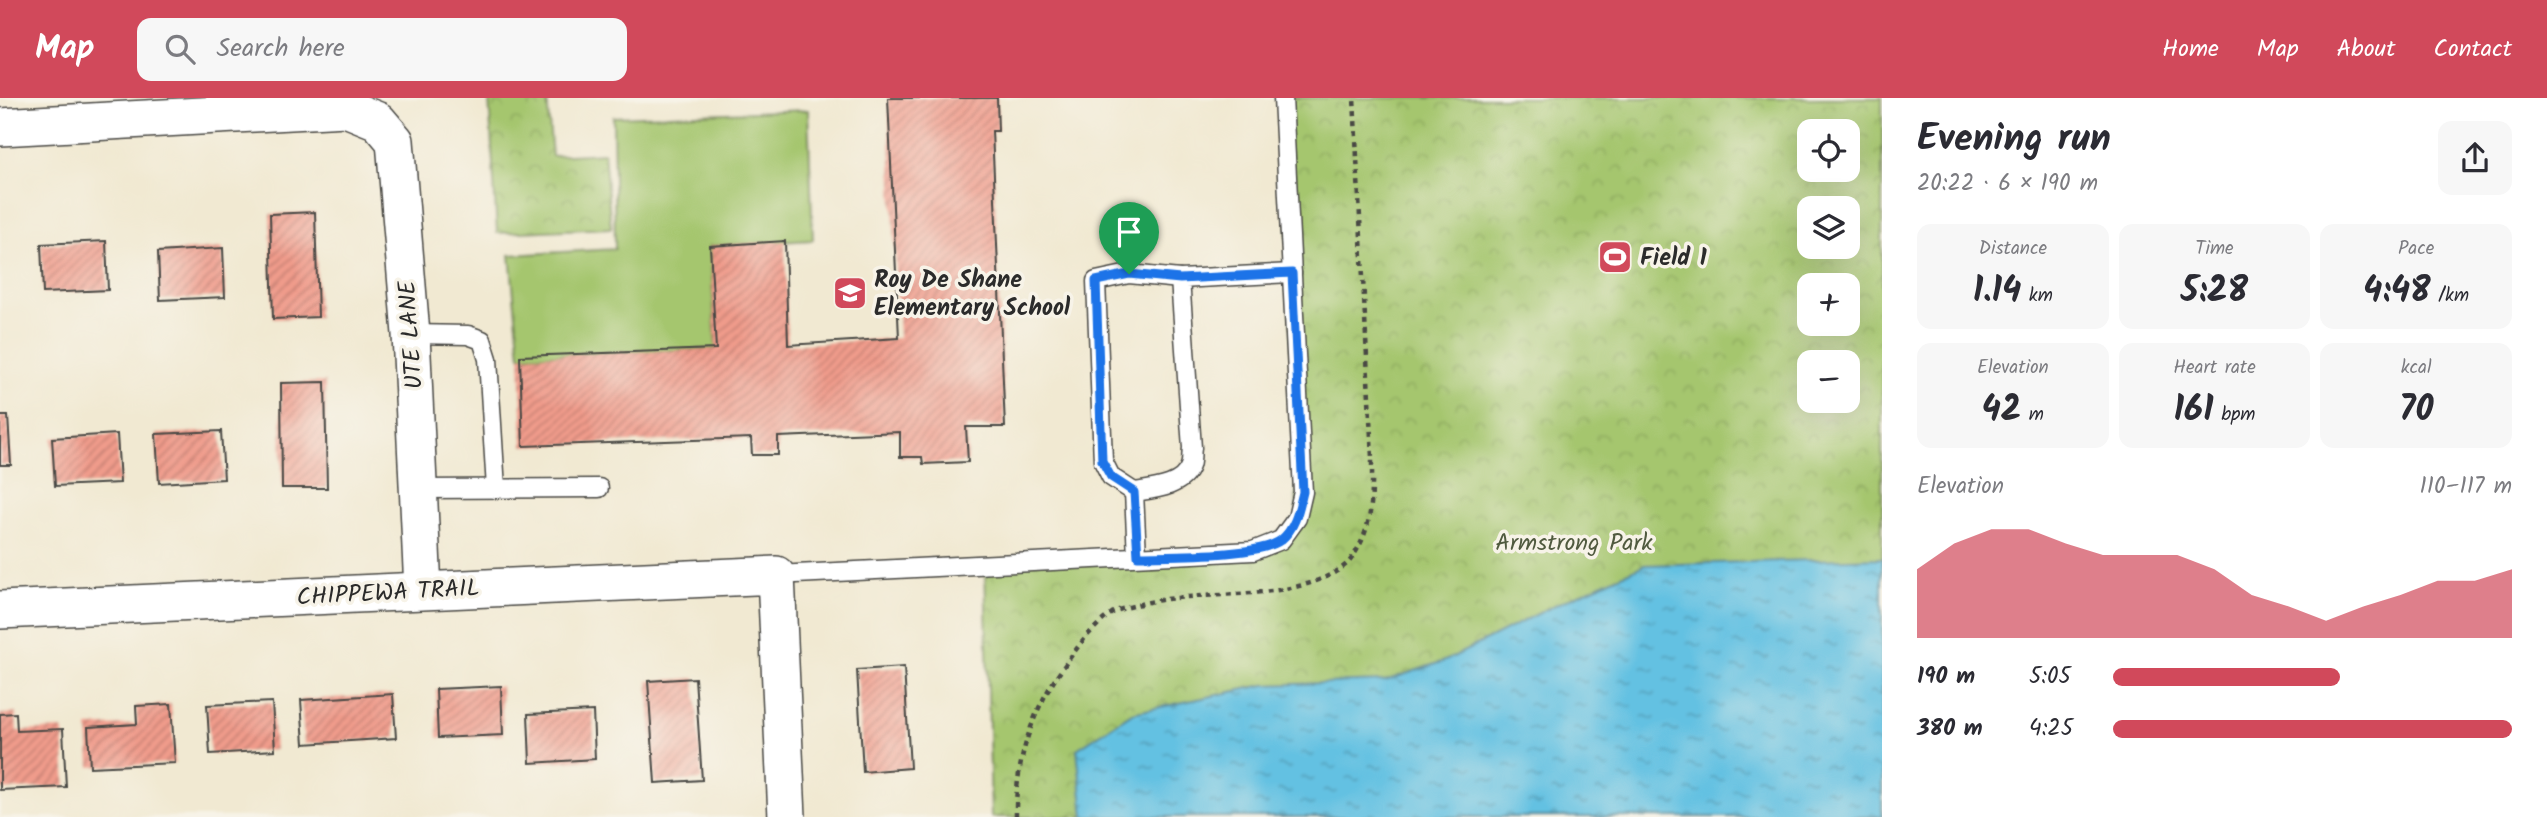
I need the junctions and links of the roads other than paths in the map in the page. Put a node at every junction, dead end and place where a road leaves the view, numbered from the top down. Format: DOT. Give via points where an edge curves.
graph roads {
  1 [pos="1283,98"];
  2 [pos="0,127"];
  3 [pos="1292,273"];
  4 [pos="1180,279"];
  5 [pos="411,334"];
  6 [pos="599,488"];
  7 [pos="418,489"];
  8 [pos="496,489"];
  9 [pos="1134,492"];
  10 [pos="1138,556"];
  11 [pos="776,575"];
  12 [pos="423,590"];
  13 [pos="0,610"];
  14 [pos="787,817"];
  1 -- 3 [label="lane"];
  2 -- 5 [label="street, UTE LANE" via="346,108 378,121 395,141"];
  3 -- 4 [label="lane"];
  3 -- 10 [label="lane" via="1303,492 1297,518 1281,540 1253,551"];
  4 -- 9 [label="lane" via="1190,467 1179,480"];
  4 -- 9 [label="lane" via="1129,274 1096,281 1102,461 1111,477"];
  5 -- 7 [label="street, UTE LANE"];
  5 -- 8 [label="lane" via="468,335 482,341 488,359"];
  6 -- 8 [label="lane"];
  7 -- 8 [label="lane"];
  7 -- 12 [label="street, UTE LANE"];
  9 -- 10 [label="lane"];
  10 -- 11 [label="lane"];
  11 -- 12 [label="street, CHIPPEWA TRAIL"];
  11 -- 14 [label="street"];
  12 -- 13 [label="street, CHIPPEWA TRAIL"];
}
